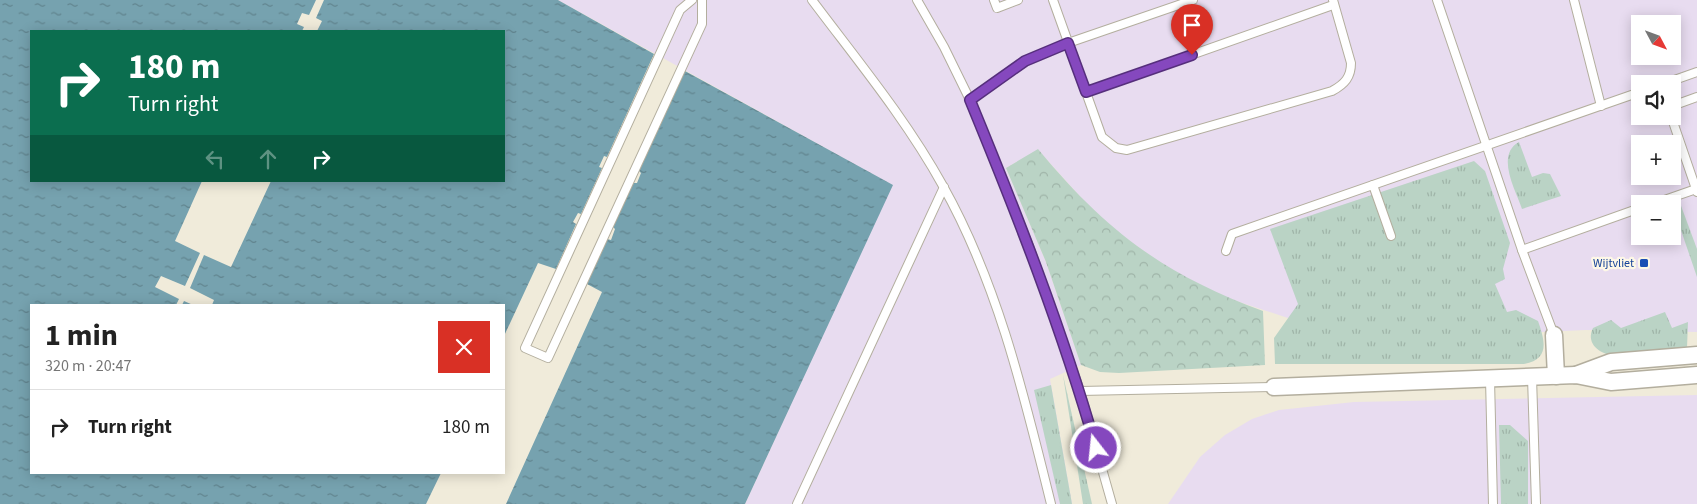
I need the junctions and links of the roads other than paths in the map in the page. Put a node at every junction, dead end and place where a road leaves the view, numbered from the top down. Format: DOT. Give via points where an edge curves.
graph roads {
  1 [pos="692,0"];
  2 [pos="702,0"];
  3 [pos="812,0"];
  4 [pos="917,0"];
  5 [pos="994,0"];
  6 [pos="1018,0"];
  7 [pos="1053,0"];
  8 [pos="1193,0"];
  9 [pos="1437,0"];
  10 [pos="1574,0"];
  11 [pos="1333,3"];
  12 [pos="1168,4"];
  13 [pos="1068,43"];
  14 [pos="1697,72"];
  15 [pos="1681,78"];
  16 [pos="1086,92"];
  17 [pos="1631,95"];
  18 [pos="1697,97"];
  19 [pos="970,100"];
  20 [pos="1681,103"];
  21 [pos="1601,106"];
  22 [pos="1674,125"];
  23 [pos="1487,146"];
  24 [pos="1373,185"];
  25 [pos="944,187"];
  26 [pos="1696,190"];
  27 [pos="1681,195"];
  28 [pos="1631,211"];
  29 [pos="1391,236"];
  30 [pos="1522,250"];
  31 [pos="1226,252"];
  32 [pos="1554,335"];
  33 [pos="1697,356"];
  34 [pos="1576,375"];
  35 [pos="1697,375"];
  36 [pos="1556,376"];
  37 [pos="1532,377"];
  38 [pos="1490,379"];
  39 [pos="1274,387"];
  40 [pos="1080,391"];
  41 [pos="797,504"];
  42 [pos="1051,504"];
  43 [pos="1112,504"];
  44 [pos="1493,504"];
  45 [pos="1536,504"];
  1 -- 2 [label="lane" via="680,10 524,348 548,358 702,24"];
  3 -- 25 [label="lane" via="892,107"];
  4 -- 19 [label="lane"];
  5 -- 6 [label="lane" via="997,8"];
  7 -- 13 [label="lane"];
  8 -- 12 [label="lane"];
  9 -- 23 [label="lane"];
  10 -- 21 [label="lane"];
  11 -- 16 [label="lane"];
  11 -- 16 [label="lane" via="1351,62 1351,72 1347,80 1332,91 1127,150 1116,148 1102,137"];
  12 -- 13 [label="lane"];
  13 -- 16 [label="lane"];
  13 -- 19 [label="lane" via="1025,61"];
  14 -- 15 [label="lane"];
  17 -- 21 [label="lane"];
  18 -- 20 [label="lane"];
  19 -- 40 [label="lane" via="1029,246"];
  21 -- 23 [label="lane"];
  22 -- 26 [label="lane"];
  23 -- 24 [label="lane"];
  23 -- 30 [label="lane"];
  24 -- 29 [label="lane"];
  24 -- 31 [label="lane" via="1232,234"];
  25 -- 41 [label="lane"];
  25 -- 42 [label="lane" via="966,232 1011,347"];
  26 -- 27 [label="lane"];
  28 -- 30 [label="lane"];
  30 -- 32 [label="lane"];
  32 -- 36 [label="street"];
  33 -- 34 [label="street" via="1611,362"];
  34 -- 35 [label="street" via="1611,382"];
  34 -- 36 [label="street"];
  36 -- 37 [label="street"];
  37 -- 38 [label="street"];
  37 -- 45 [label="lane"];
  38 -- 39 [label="street"];
  38 -- 44 [label="lane"];
  39 -- 40 [label="lane"];
  40 -- 43 [label="lane"];
}
